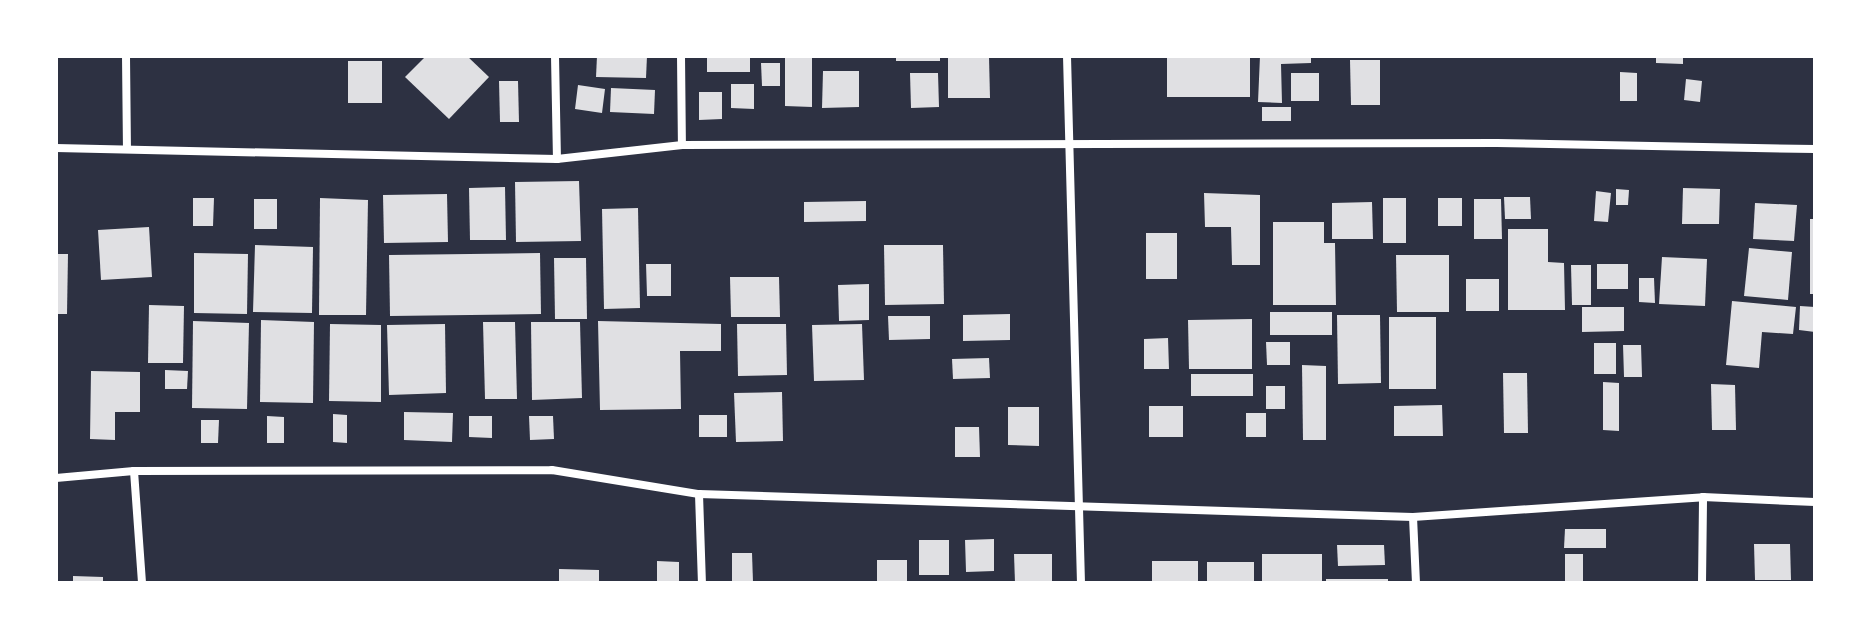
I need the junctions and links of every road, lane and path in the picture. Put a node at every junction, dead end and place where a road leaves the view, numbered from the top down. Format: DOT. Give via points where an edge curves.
graph roads {
  1 [pos="126,56"];
  2 [pos="555,56"];
  3 [pos="681,56"];
  4 [pos="1067,56"];
  5 [pos="682,145"];
  6 [pos="1067,147"];
  7 [pos="56,148"];
  8 [pos="127,148"];
  9 [pos="1815,149"];
  10 [pos="557,159"];
  11 [pos="134,471"];
  12 [pos="56,478"];
  13 [pos="699,494"];
  14 [pos="1703,497"];
  15 [pos="1815,502"];
  16 [pos="1077,506"];
  17 [pos="1413,517"];
  18 [pos="142,583"];
  19 [pos="702,583"];
  20 [pos="1081,583"];
  21 [pos="1416,583"];
  22 [pos="1702,583"];
  1 -- 8 [label="street"];
  2 -- 10 [label="street"];
  3 -- 5 [label="street"];
  4 -- 6 [label="street"];
  5 -- 6 [label="street"];
  5 -- 10 [label="street"];
  6 -- 9 [label="street" via="1497,143"];
  6 -- 16 [label="street"];
  7 -- 8 [label="street"];
  8 -- 10 [label="street"];
  11 -- 12 [label="street"];
  11 -- 13 [label="street" via="552,470"];
  11 -- 18 [label="street"];
  13 -- 16 [label="street"];
  13 -- 19 [label="street"];
  14 -- 15 [label="street"];
  14 -- 17 [label="street"];
  14 -- 22 [label="street"];
  16 -- 17 [label="street"];
  16 -- 20 [label="street"];
  17 -- 21 [label="street"];
}
